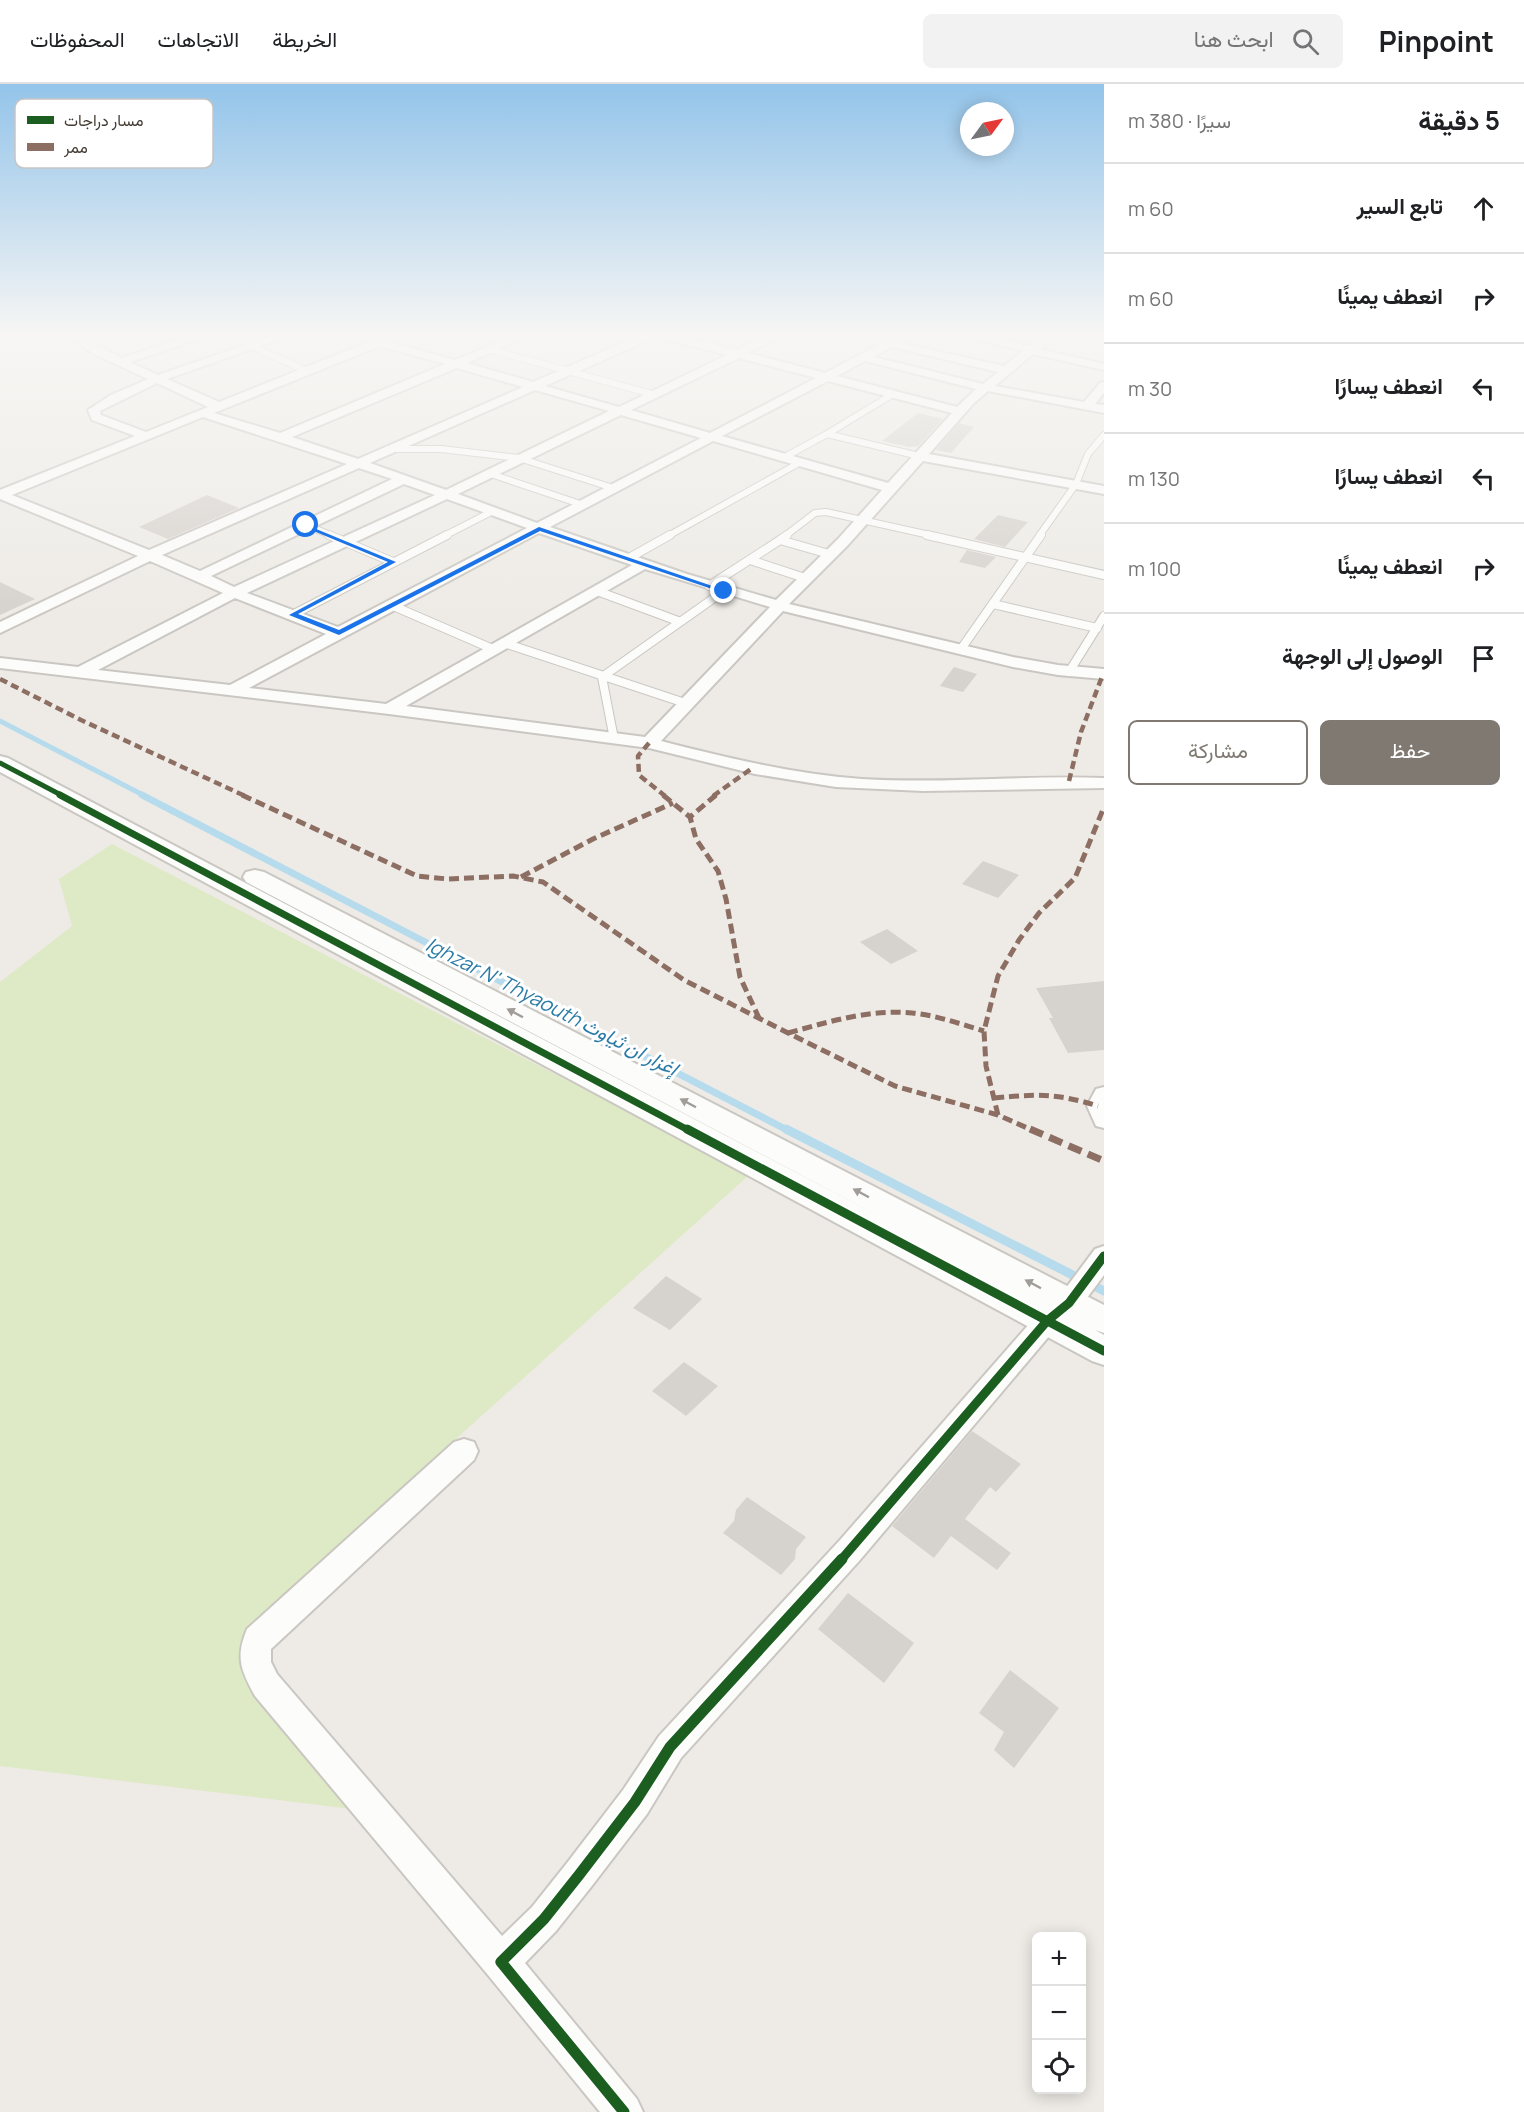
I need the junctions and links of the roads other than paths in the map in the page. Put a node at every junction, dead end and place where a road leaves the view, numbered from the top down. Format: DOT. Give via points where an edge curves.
graph roads {
  1 [pos="125,428"];
  2 [pos="169,428"];
  3 [pos="253,428"];
  4 [pos="303,428"];
  5 [pos="439,428"];
  6 [pos="586,428"];
  7 [pos="675,428"];
  8 [pos="731,428"];
  9 [pos="837,428"];
  10 [pos="945,428"];
  11 [pos="827,434"];
  12 [pos="147,436"];
  13 [pos="283,436"];
  14 [pos="1104,436"];
  15 [pos="711,438"];
  16 [pos="388,449"];
  17 [pos="919,456"];
  18 [pos="519,458"];
  19 [pos="783,458"];
  20 [pos="356,463"];
  21 [pos="800,463"];
  22 [pos="488,473"];
  23 [pos="402,480"];
  24 [pos="1076,484"];
  25 [pos="613,488"];
  26 [pos="890,488"];
  27 [pos="1104,490"];
  28 [pos="0,495"];
  29 [pos="446,495"];
  30 [pos="583,505"];
  31 [pos="493,510"];
  32 [pos="863,520"];
  33 [pos="306,525"];
  34 [pos="539,528"];
  35 [pos="780,540"];
  36 [pos="345,542"];
  37 [pos="830,554"];
  38 [pos="148,556"];
  39 [pos="629,558"];
  40 [pos="1025,558"];
  41 [pos="750,560"];
  42 [pos="393,562"];
  43 [pos="644,564"];
  44 [pos="1104,575"];
  45 [pos="200,576"];
  46 [pos="805,578"];
  47 [pos="709,586"];
  48 [pos="597,591"];
  49 [pos="724,591"];
  50 [pos="234,593"];
  51 [pos="993,604"];
  52 [pos="391,605"];
  53 [pos="779,606"];
  54 [pos="292,615"];
  55 [pos="1104,616"];
  56 [pos="678,621"];
  57 [pos="0,628"];
  58 [pos="1097,628"];
  59 [pos="339,633"];
  60 [pos="499,647"];
  61 [pos="961,649"];
  62 [pos="0,663"];
  63 [pos="81,672"];
  64 [pos="1069,672"];
  65 [pos="1104,674"];
  66 [pos="602,677"];
  67 [pos="231,691"];
  68 [pos="688,704"];
  69 [pos="389,709"];
  70 [pos="614,739"];
  71 [pos="0,743"];
  72 [pos="649,743"];
  73 [pos="0,763"];
  74 [pos="1104,783"];
  75 [pos="1104,1095"];
  76 [pos="1104,1120"];
  77 [pos="1103,1257"];
  78 [pos="1065,1305"];
  79 [pos="1104,1320"];
  80 [pos="1104,1351"];
  81 [pos="464,1451"];
  82 [pos="501,1962"];
  83 [pos="624,2112"];
  1 -- 12 [label="street"];
  2 -- 12 [label="street"];
  3 -- 13 [label="street"];
  4 -- 13 [label="street"];
  5 -- 16 [label="street"];
  6 -- 18 [label="street"];
  7 -- 15 [label="street"];
  8 -- 15 [label="street"];
  9 -- 11 [label="lane"];
  10 -- 17 [label="street"];
  11 -- 17 [label="lane"];
  11 -- 19 [label="lane"];
  12 -- 28 [label="street"];
  13 -- 20 [label="street"];
  14 -- 24 [label="lane" via="1088,454"];
  15 -- 19 [label="street"];
  15 -- 25 [label="street"];
  16 -- 18 [label="lane" via="441,448"];
  16 -- 20 [label="street"];
  17 -- 24 [label="street"];
  17 -- 26 [label="street"];
  18 -- 22 [label="street"];
  18 -- 25 [label="lane"];
  19 -- 21 [label="street"];
  20 -- 23 [label="street"];
  20 -- 38 [label="street"];
  21 -- 26 [label="street"];
  21 -- 39 [label="lane"];
  22 -- 29 [label="street"];
  22 -- 30 [label="lane"];
  23 -- 29 [label="street"];
  23 -- 33 [label="street"];
  24 -- 27 [label="street"];
  24 -- 40 [label="lane"];
  25 -- 30 [label="street"];
  26 -- 32 [label="street"];
  28 -- 38 [label="street"];
  29 -- 31 [label="street"];
  29 -- 36 [label="street"];
  30 -- 34 [label="street"];
  31 -- 34 [label="street"];
  31 -- 42 [label="lane"];
  32 -- 35 [label="lane" via="819,512"];
  32 -- 37 [label="street"];
  32 -- 40 [label="lane"];
  33 -- 36 [label="lane"];
  33 -- 45 [label="street"];
  34 -- 39 [label="street"];
  34 -- 52 [label="street"];
  35 -- 37 [label="lane"];
  35 -- 41 [label="lane"];
  36 -- 42 [label="lane"];
  36 -- 50 [label="street"];
  37 -- 46 [label="street"];
  38 -- 45 [label="street"];
  38 -- 57 [label="street"];
  39 -- 43 [label="street"];
  40 -- 44 [label="lane"];
  40 -- 51 [label="lane"];
  41 -- 46 [label="lane"];
  41 -- 47 [label="lane"];
  42 -- 54 [label="lane"];
  43 -- 47 [label="street"];
  43 -- 48 [label="street"];
  45 -- 50 [label="street"];
  46 -- 53 [label="street"];
  47 -- 49 [label="street"];
  48 -- 56 [label="lane"];
  48 -- 60 [label="street"];
  49 -- 53 [label="street"];
  49 -- 56 [label="lane"];
  50 -- 54 [label="street"];
  50 -- 63 [label="street"];
  51 -- 58 [label="lane"];
  51 -- 61 [label="lane"];
  52 -- 59 [label="street"];
  52 -- 60 [label="lane"];
  53 -- 61 [label="street"];
  53 -- 68 [label="street"];
  54 -- 59 [label="street"];
  55 -- 58 [label="lane"];
  56 -- 66 [label="lane"];
  58 -- 64 [label="lane"];
  59 -- 67 [label="street"];
  60 -- 66 [label="lane"];
  60 -- 69 [label="street"];
  61 -- 64 [label="street"];
  62 -- 63 [label="street"];
  63 -- 67 [label="street"];
  64 -- 65 [label="street"];
  66 -- 68 [label="lane"];
  66 -- 70 [label="lane"];
  67 -- 69 [label="street"];
  68 -- 72 [label="street"];
  69 -- 70 [label="street"];
  70 -- 72 [label="street"];
  78 -- 71 [label="street, one-way"];
  72 -- 74 [label="street" via="751,769 863,784"];
  73 -- 78 [label="street"];
  75 -- 76 [label="street" via="1098,1106"];
  77 -- 78 [label="street"];
  78 -- 79 [label="street"];
  78 -- 80 [label="street"];
  78 -- 82 [label="street" via="670,1747 635,1802 579,1875 544,1919"];
  81 -- 82 [label="street" via="258,1640 253,1651 266,1684"];
  82 -- 83 [label="street"];
}
